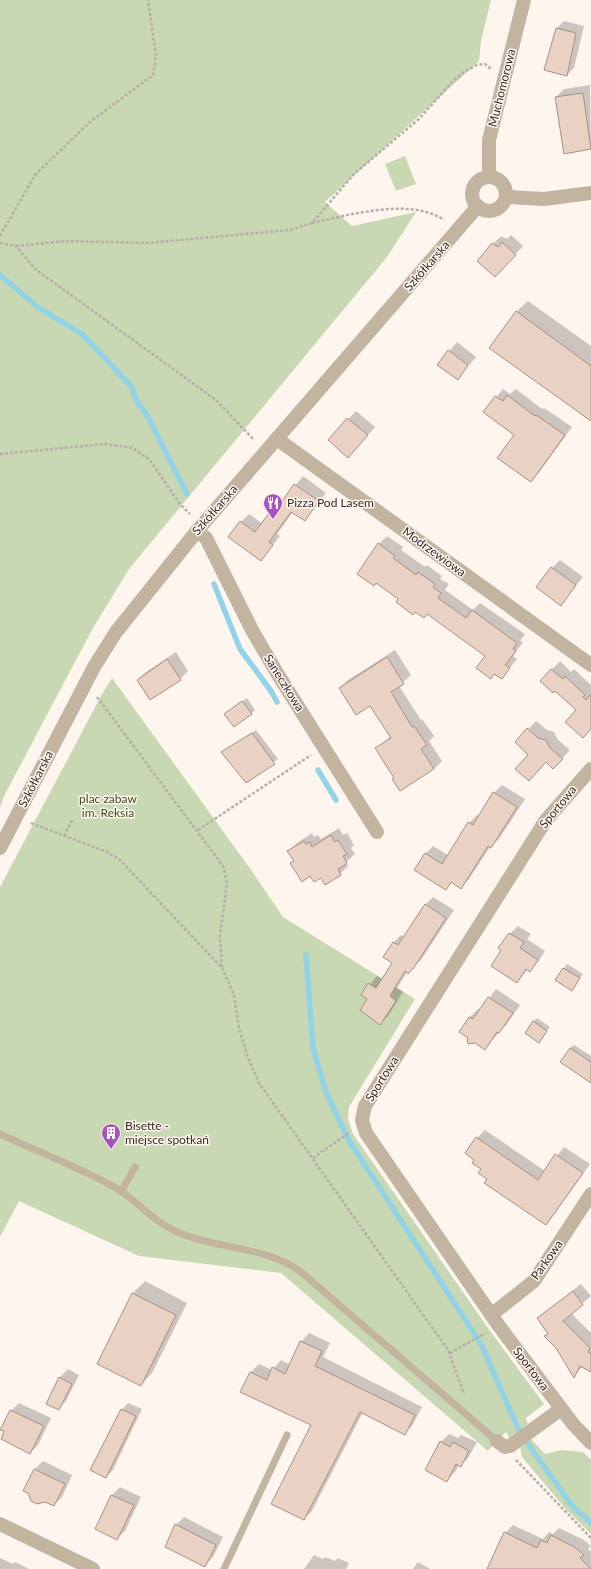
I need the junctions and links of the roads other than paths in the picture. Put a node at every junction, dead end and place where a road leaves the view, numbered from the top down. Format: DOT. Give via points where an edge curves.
graph roads {
  1 [pos="524,0"];
  2 [pos="489,177"];
  3 [pos="591,194"];
  4 [pos="506,197"];
  5 [pos="478,206"];
  6 [pos="277,439"];
  7 [pos="197,531"];
  8 [pos="591,665"];
  9 [pos="591,769"];
  10 [pos="377,832"];
  11 [pos="0,848"];
  12 [pos="0,1134"];
  13 [pos="135,1167"];
  14 [pos="122,1192"];
  15 [pos="591,1194"];
  16 [pos="491,1315"];
  17 [pos="561,1409"];
  18 [pos="287,1435"];
  19 [pos="591,1442"];
  20 [pos="505,1444"];
  21 [pos="0,1524"];
  22 [pos="93,1569"];
  23 [pos="224,1569"];
  1 -- 2 [label="street, Muchomorowa" via="489,140"];
  2 -- 4 [label="street" via="502,183"];
  2 -- 5 [label="street" via="483,178 475,185 473,195"];
  3 -- 4 [label="street" via="544,199"];
  4 -- 5 [label="street" via="496,209 486,210"];
  5 -- 6 [label="street, Szkółkarska"];
  6 -- 7 [label="street, Szkółkarska"];
  6 -- 8 [label="street, Modrzewiowa"];
  7 -- 10 [label="street, Saneczkowa" via="206,538 252,630"];
  7 -- 11 [label="street, Szkółkarska" via="105,648"];
  9 -- 16 [label="street, Sportowa" via="546,820 362,1113 366,1133"];
  12 -- 14 [label="lane"];
  13 -- 14 [label="lane"];
  14 -- 20 [label="lane" via="153,1220 178,1233 203,1241 256,1251 288,1262"];
  15 -- 16 [label="street, Parkowa" via="534,1281"];
  16 -- 17 [label="street, Sportowa"];
  17 -- 19 [label="street, Sportowa"];
  17 -- 20 [label="street" via="533,1429"];
  18 -- 23 [label="lane"];
  21 -- 22 [label="street"];
}
